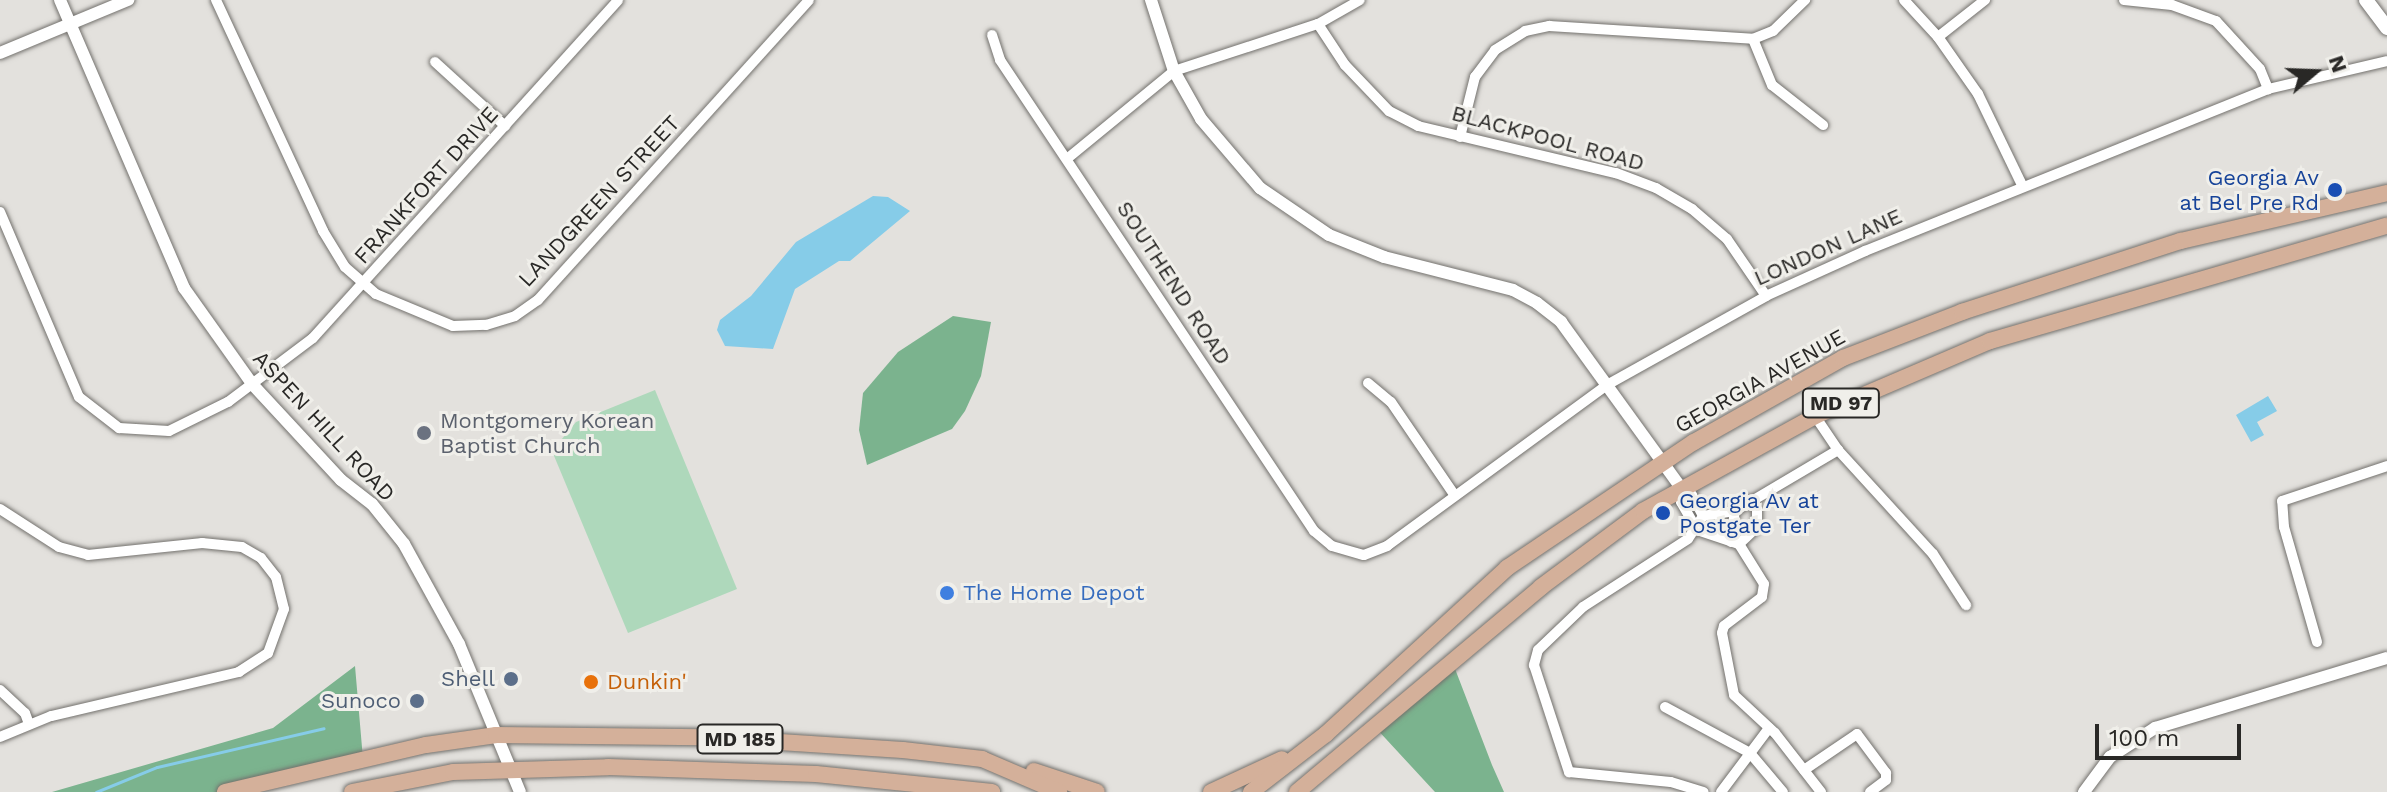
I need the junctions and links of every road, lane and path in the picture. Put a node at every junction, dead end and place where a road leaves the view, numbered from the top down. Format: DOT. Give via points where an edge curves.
graph roads {
  1 [pos="60,0"];
  2 [pos="128,0"];
  3 [pos="216,0"];
  4 [pos="618,0"];
  5 [pos="1151,0"];
  6 [pos="1360,0"];
  7 [pos="1805,0"];
  8 [pos="1904,0"];
  9 [pos="1985,0"];
  10 [pos="2124,0"];
  11 [pos="2366,0"];
  12 [pos="803,2"];
  13 [pos="70,23"];
  14 [pos="1318,24"];
  15 [pos="2387,28"];
  16 [pos="992,35"];
  17 [pos="1938,37"];
  18 [pos="1753,39"];
  19 [pos="0,53"];
  20 [pos="2387,61"];
  21 [pos="435,62"];
  22 [pos="1174,71"];
  23 [pos="2268,89"];
  24 [pos="1823,125"];
  25 [pos="505,126"];
  26 [pos="1460,137"];
  27 [pos="1068,158"];
  28 [pos="2023,187"];
  29 [pos="2385,193"];
  30 [pos="0,212"];
  31 [pos="2387,226"];
  32 [pos="364,285"];
  33 [pos="1766,296"];
  34 [pos="1368,383"];
  35 [pos="253,385"];
  36 [pos="1607,385"];
  37 [pos="1815,416"];
  38 [pos="1838,450"];
  39 [pos="1662,462"];
  40 [pos="2387,466"];
  41 [pos="1682,489"];
  42 [pos="1453,493"];
  43 [pos="1749,500"];
  44 [pos="0,509"];
  45 [pos="1735,511"];
  46 [pos="1703,516"];
  47 [pos="1697,530"];
  48 [pos="1735,543"];
  49 [pos="1332,546"];
  50 [pos="1966,605"];
  51 [pos="2317,642"];
  52 [pos="2387,658"];
  53 [pos="0,690"];
  54 [pos="1665,707"];
  55 [pos="29,724"];
  56 [pos="1769,728"];
  57 [pos="496,735"];
  58 [pos="0,737"];
  59 [pos="1309,747"];
  60 [pos="1750,753"];
  61 [pos="982,759"];
  62 [pos="509,767"];
  63 [pos="1804,770"];
  64 [pos="225,792"];
  65 [pos="352,792"];
  66 [pos="520,792"];
  67 [pos="992,792"];
  68 [pos="1059,792"];
  69 [pos="1097,792"];
  70 [pos="1211,792"];
  71 [pos="1251,792"];
  72 [pos="1297,792"];
  73 [pos="1704,792"];
  74 [pos="1721,792"];
  75 [pos="1783,792"];
  76 [pos="1821,792"];
  77 [pos="1870,792"];
  78 [pos="2084,792"];
  1 -- 13 [label="street, ASPEN HILL ROAD"];
  2 -- 13 [label="street"];
  3 -- 32 [label="street, LANDGREEN STREET" via="323,231"];
  4 -- 25 [label="street, FRANKFORT DRIVE"];
  5 -- 22 [label="street"];
  6 -- 14 [label="street"];
  7 -- 18 [label="street" via="1773,31"];
  8 -- 17 [label="street"];
  9 -- 17 [label="street"];
  10 -- 23 [label="street" via="2172,5 2216,21 2260,69"];
  11 -- 15 [label="main road"];
  12 -- 32 [label="street, LANDGREEN STREET" via="555,283 515,316 486,325 453,326 417,314"];
  13 -- 19 [label="street"];
  13 -- 35 [label="street, ASPEN HILL ROAD" via="184,288"];
  14 -- 22 [label="street"];
  14 -- 26 [label="street, BLACKPOOL ROAD" via="1345,65 1389,111"];
  16 -- 27 [label="street, SOUTHEND ROAD" via="1000,60"];
  17 -- 28 [label="street" via="1978,94"];
  18 -- 24 [label="street" via="1772,85"];
  18 -- 26 [label="street" via="1549,26 1525,31 1495,50 1475,77"];
  20 -- 23 [label="street, LONDON LANE"];
  21 -- 25 [label="street"];
  22 -- 27 [label="street"];
  22 -- 36 [label="street" via="1201,119 1238,166 1286,208 1329,235 1384,257 1513,290 1537,303 1561,322"];
  23 -- 28 [label="street, LONDON LANE"];
  25 -- 32 [label="street, FRANKFORT DRIVE"];
  26 -- 33 [label="street, BLACKPOOL ROAD" via="1616,173 1656,188 1727,239"];
  27 -- 49 [label="street, SOUTHEND ROAD" via="1304,517"];
  28 -- 33 [label="street, LONDON LANE"];
  29 -- 39 [label="main road, GEORGIA AVENUE / MD 97" via="2181,241 1889,338 1843,358"];
  30 -- 35 [label="street, FRANKFORT DRIVE" via="75,389 106,422 133,432 169,431"];
  31 -- 37 [label="main road, MD 97" via="1990,341"];
  32 -- 35 [label="street, FRANKFORT DRIVE" via="313,338"];
  33 -- 36 [label="street, LONDON LANE"];
  34 -- 42 [label="street" via="1391,402"];
  35 -- 57 [label="street, ASPEN HILL ROAD" via="341,480 372,504 404,544 446,616"];
  36 -- 39 [label="street"];
  36 -- 42 [label="street, LONDON LANE"];
  37 -- 38 [label="street"];
  37 -- 41 [label="main road, MD 97"];
  38 -- 43 [label="street"];
  38 -- 50 [label="street" via="1920,538"];
  39 -- 41 [label="street"];
  39 -- 59 [label="main road, GEORGIA AVENUE / MD 97" via="1507,568"];
  40 -- 51 [label="street" via="2282,501 2284,527"];
  41 -- 46 [label="street" via="1692,495"];
  41 -- 47 [label="street" via="1681,502"];
  41 -- 72 [label="main road, MD 97" via="1643,511 1541,587"];
  42 -- 49 [label="street, LONDON LANE" via="1387,546 1364,555"];
  43 -- 45 [label="street"];
  43 -- 48 [label="street" via="1757,509 1757,527"];
  44 -- 55 [label="street" via="41,537 78,553 104,556 229,543 261,558 276,577 284,619 268,653 239,672"];
  45 -- 46 [label="street"];
  45 -- 48 [label="street"];
  46 -- 47 [label="street"];
  47 -- 48 [label="street"];
  47 -- 73 [label="street" via="1583,607 1538,650 1534,665 1569,772 1671,782"];
  48 -- 56 [label="street" via="1755,565 1765,593 1724,626 1724,649 1737,702"];
  52 -- 78 [label="street" via="2155,728 2110,757"];
  53 -- 55 [label="street" via="25,713"];
  54 -- 60 [label="street"];
  55 -- 58 [label="street"];
  56 -- 60 [label="street"];
  56 -- 63 [label="street"];
  57 -- 61 [label="main road, MD 185" via="703,737"];
  57 -- 62 [label="street, ASPEN HILL ROAD"];
  57 -- 64 [label="main road, MD 185" via="426,745"];
  59 -- 70 [label="main road"];
  59 -- 71 [label="main road, GEORGIA AVENUE / MD 97"];
  60 -- 74 [label="street"];
  60 -- 75 [label="street"];
  61 -- 68 [label="main road, MD 185"];
  61 -- 69 [label="main road"];
  62 -- 65 [label="main road, MD 185"];
  62 -- 66 [label="street, ASPEN HILL ROAD"];
  62 -- 67 [label="main road, MD 185" via="761,770"];
  63 -- 76 [label="street"];
  63 -- 77 [label="street" via="1857,734 1886,773 1886,780"];
}
